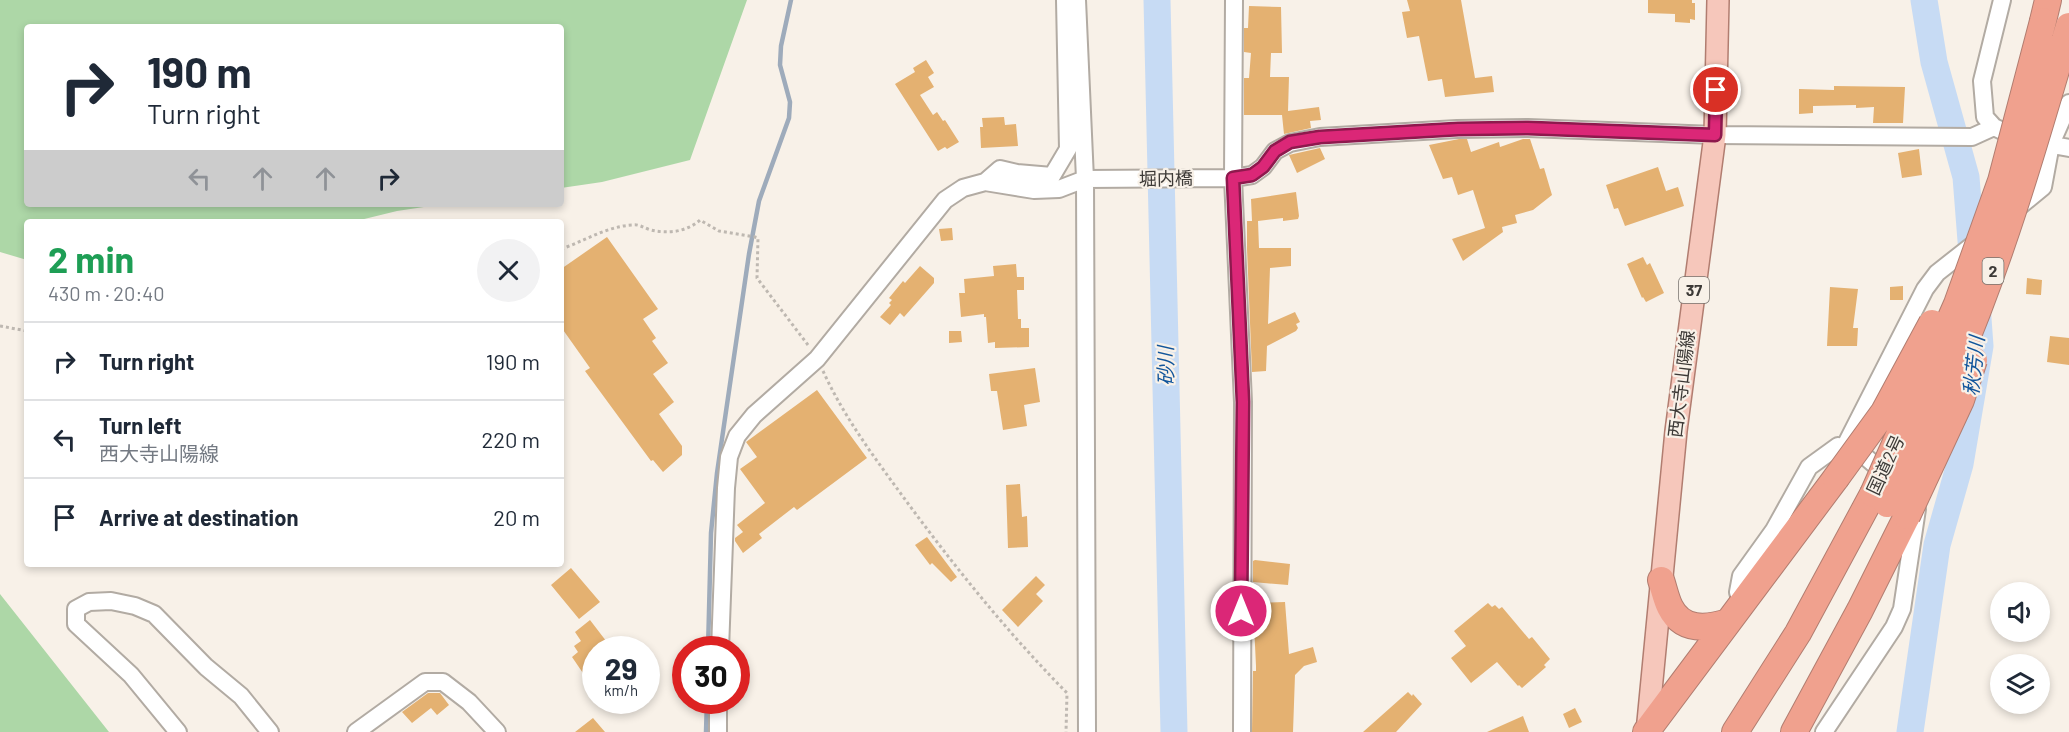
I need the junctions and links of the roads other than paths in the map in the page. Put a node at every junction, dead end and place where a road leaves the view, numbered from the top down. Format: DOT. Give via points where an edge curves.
graph roads {
  1 [pos="1065,0"];
  2 [pos="1077,0"];
  3 [pos="1234,0"];
  4 [pos="1718,0"];
  5 [pos="2002,0"];
  6 [pos="2045,10"];
  7 [pos="2069,26"];
  8 [pos="2069,103"];
  9 [pos="1994,127"];
  10 [pos="1715,135"];
  11 [pos="2019,139"];
  12 [pos="2051,144"];
  13 [pos="2069,148"];
  14 [pos="1233,178"];
  15 [pos="1091,179"];
  16 [pos="985,182"];
  17 [pos="2010,188"];
  18 [pos="1990,231"];
  19 [pos="1844,448"];
  20 [pos="1889,505"];
  21 [pos="1661,580"];
  22 [pos="1734,613"];
  23 [pos="721,636"];
  24 [pos="718,714"];
  25 [pos="178,732"];
  26 [pos="270,732"];
  27 [pos="356,732"];
  28 [pos="497,732"];
  29 [pos="717,732"];
  30 [pos="1087,732"];
  31 [pos="1242,732"];
  32 [pos="1646,732"];
  33 [pos="1734,732"];
  34 [pos="1746,732"];
  35 [pos="1794,732"];
  36 [pos="1824,732"];
  1 -- 16 [label="street" via="1068,149 1052,176 1000,169"];
  2 -- 15 [label="street"];
  3 -- 14 [label="street"];
  4 -- 10 [label="main road, 西大寺山陽線 / 37"];
  5 -- 9 [label="street" via="1982,81 1985,117"];
  6 -- 17 [label="highway, 国道2号 / 2, bridge"];
  7 -- 17 [label="highway, 国道2号 / 2, bridge"];
  8 -- 12 [label="street"];
  9 -- 10 [label="street, 堀内橋" via="1972,138"];
  9 -- 11 [label="street"];
  10 -- 14 [label="street, 堀内橋" via="1528,128 1320,137 1290,142 1275,151 1252,175"];
  10 -- 21 [label="main road, 西大寺山陽線 / 37" via="1676,430"];
  11 -- 12 [label="street"];
  11 -- 18 [label="street" via="2011,176"];
  12 -- 13 [label="street"];
  12 -- 18 [label="street" via="2043,187"];
  14 -- 15 [label="street, 堀内橋"];
  14 -- 31 [label="street" via="1243,402"];
  15 -- 16 [label="street, 堀内橋" via="1051,190"];
  15 -- 30 [label="street"];
  16 -- 23 [label="street" via="963,188 945,200 818,359 737,435 729,458"];
  17 -- 20 [label="highway, 国道2号 / 2, bridge" via="1957,304"];
  17 -- 20 [label="highway, 国道2号 / 2, bridge" via="2010,242 1960,400"];
  17 -- 22 [label="highway, 国道2号 / 2, bridge" via="1967,243 1925,337 1884,412"];
  18 -- 19 [label="street, bridge" via="1924,288"];
  19 -- 22 [label="street" via="1838,446 1809,466 1774,530 1740,576"];
  19 -- 36 [label="street" via="1861,453 1915,501 1918,510 1902,609"];
  20 -- 33 [label="highway, 国道2号 / 2"];
  20 -- 34 [label="highway, 国道2号 / 2" via="1809,638"];
  20 -- 35 [label="highway, 2" via="1860,610"];
  21 -- 22 [label="highway" via="1670,609 1684,623 1709,628"];
  21 -- 32 [label="main road, 西大寺山陽線 / 37"];
  22 -- 32 [label="highway, 国道2号"];
  24 -- 29 [label="street"];
  25 -- 26 [label="street" via="131,675 76,624 76,609 89,602 111,601 154,614 241,696"];
  27 -- 28 [label="street" via="426,682 443,682"];
}
